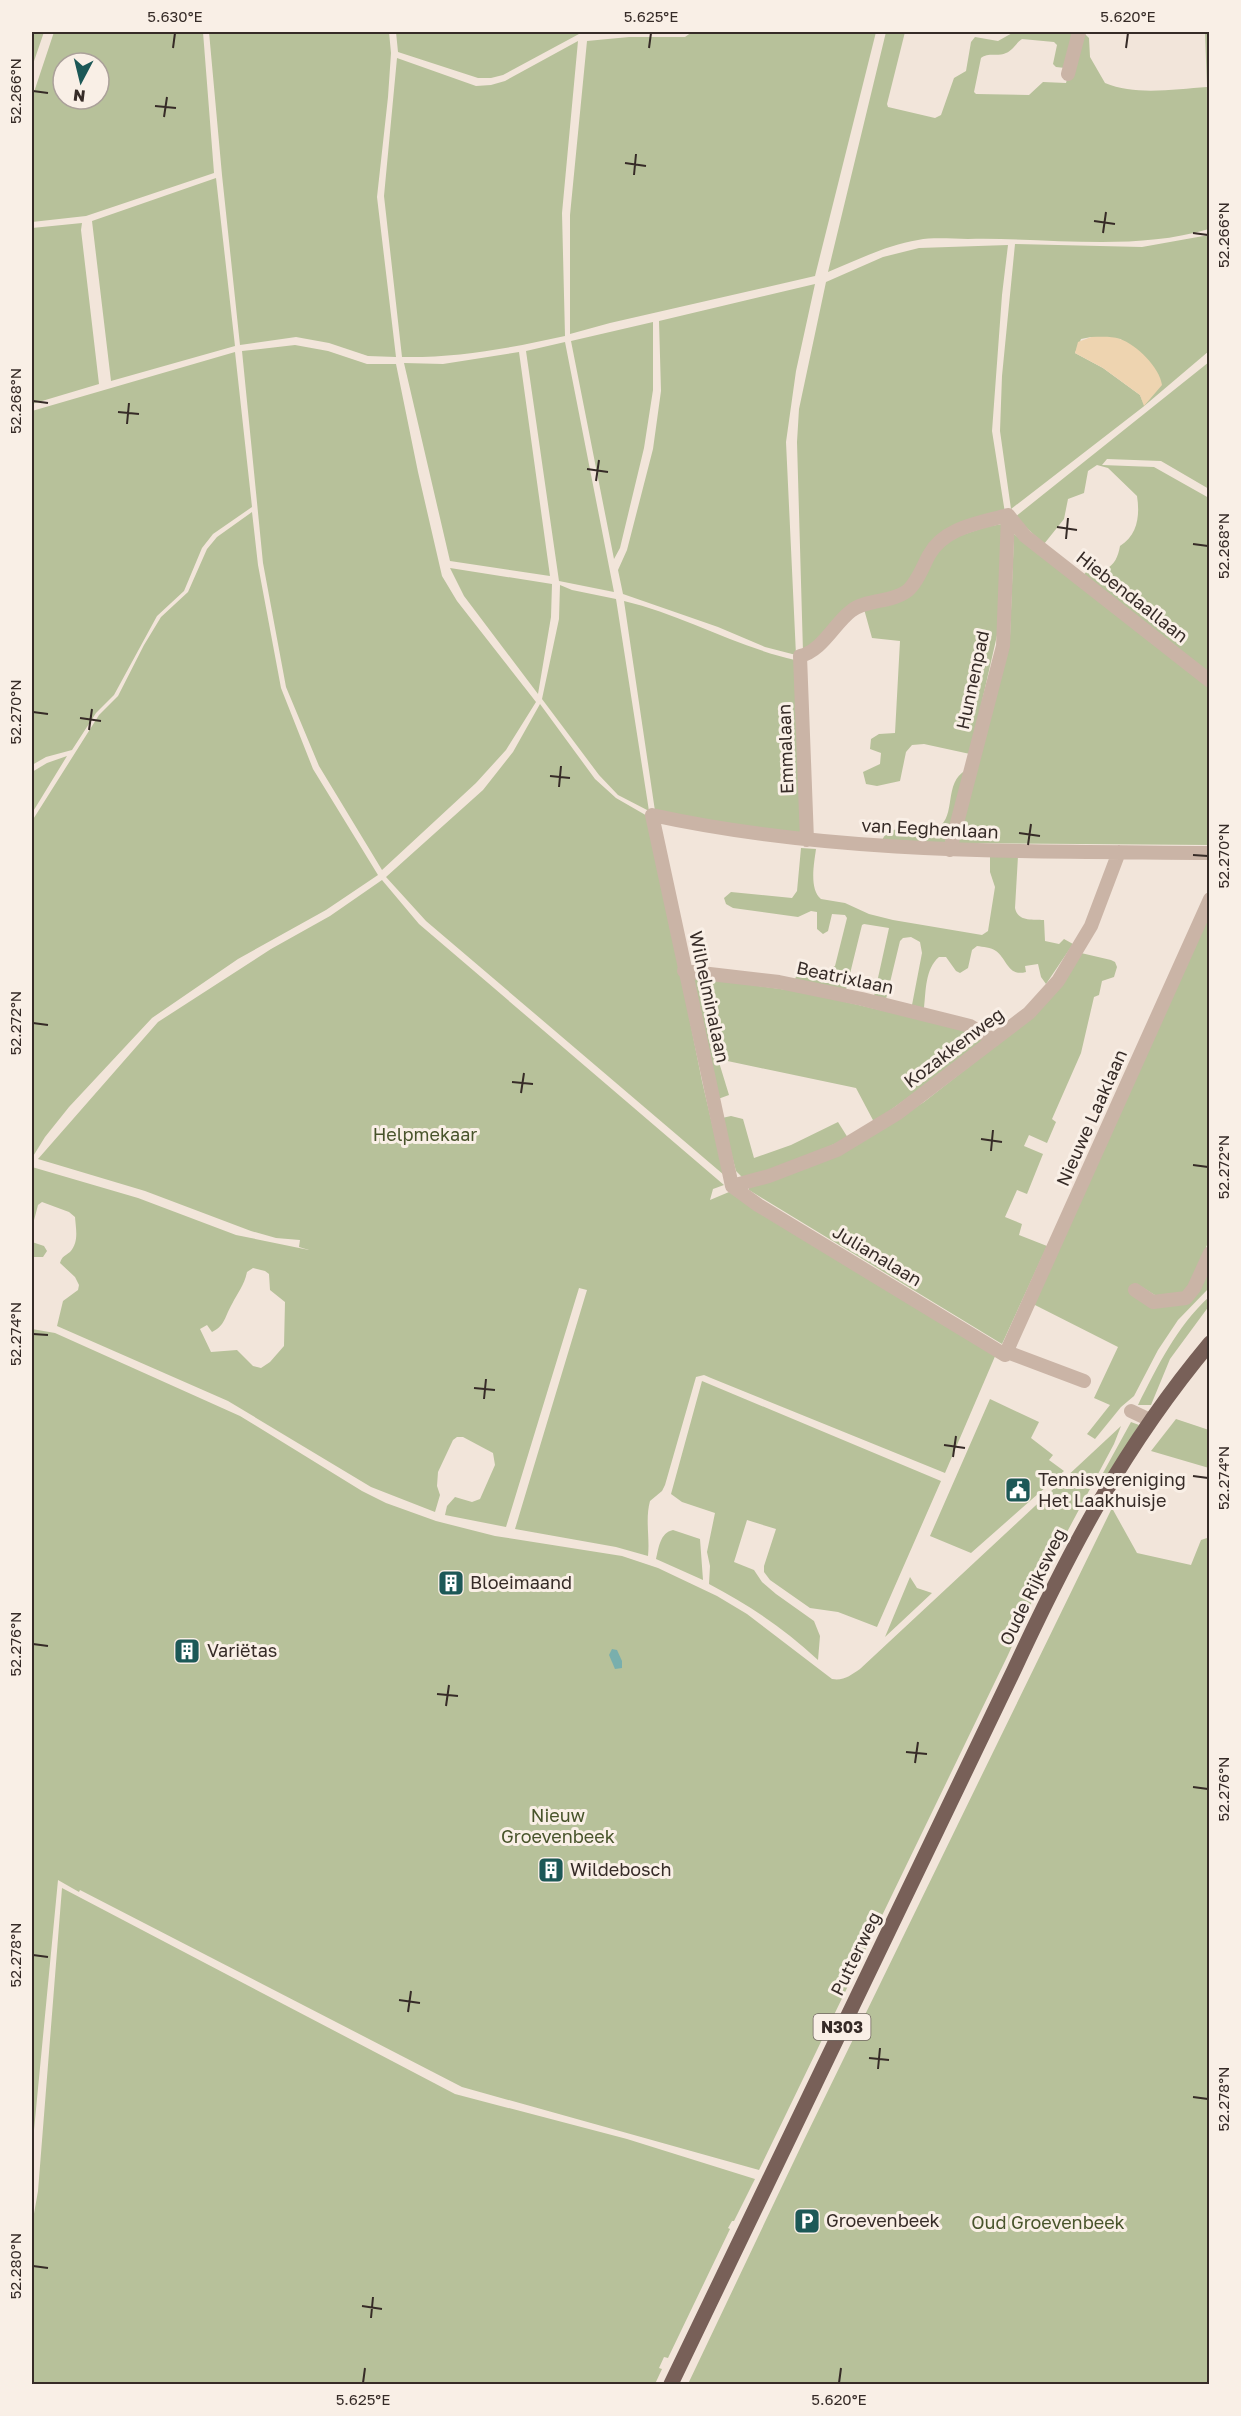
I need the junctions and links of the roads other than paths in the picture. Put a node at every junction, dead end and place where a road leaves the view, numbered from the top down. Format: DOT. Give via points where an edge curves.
graph roads {
  1 [pos="1079,32"];
  2 [pos="1068,74"];
  3 [pos="1008,515"];
  4 [pos="1209,681"];
  5 [pos="652,815"];
  6 [pos="807,840"];
  7 [pos="950,850"];
  8 [pos="1119,852"];
  9 [pos="1209,853"];
  10 [pos="1209,899"];
  11 [pos="684,971"];
  12 [pos="994,1040"];
  13 [pos="732,1186"];
  14 [pos="1209,1253"];
  15 [pos="1136,1290"];
  16 [pos="1209,1343"];
  17 [pos="1006,1353"];
  18 [pos="1084,1381"];
  19 [pos="1131,1411"];
  20 [pos="1150,1420"];
  21 [pos="1014,1670"];
  22 [pos="671,2385"];
  1 -- 2 [label="street"];
  3 -- 4 [label="street, Hiebendaallaan" via="1025,536"];
  3 -- 6 [label="street, Emmalaan" via="941,539 907,591 851,610 827,638 800,656"];
  3 -- 7 [label="street, Hunnenpad" via="1003,646"];
  5 -- 6 [label="street, van Eeghenlaan"];
  5 -- 11 [label="street, Wilhelminalaan"];
  6 -- 7 [label="street, van Eeghenlaan"];
  7 -- 8 [label="street, van Eeghenlaan"];
  8 -- 9 [label="street, van Eeghenlaan"];
  8 -- 12 [label="street, Kozakkenweg" via="1091,926 1058,981 1029,1013"];
  10 -- 17 [label="street, Nieuwe Laaklaan"];
  11 -- 12 [label="street, Beatrixlaan" via="779,982 862,999 970,1026"];
  11 -- 13 [label="street, Wilhelminalaan"];
  12 -- 13 [label="street, Kozakkenweg" via="898,1113 837,1150"];
  13 -- 17 [label="street, Julianalaan"];
  14 -- 15 [label="street" via="1186,1298 1153,1302"];
  16 -- 20 [label="main road, Oude Rijksweg / N303"];
  17 -- 18 [label="street"];
  19 -- 20 [label="street"];
  20 -- 21 [label="main road, Oude Rijksweg / N303" via="1072,1548"];
  21 -- 22 [label="main road, Putterweg / N303"];
}
